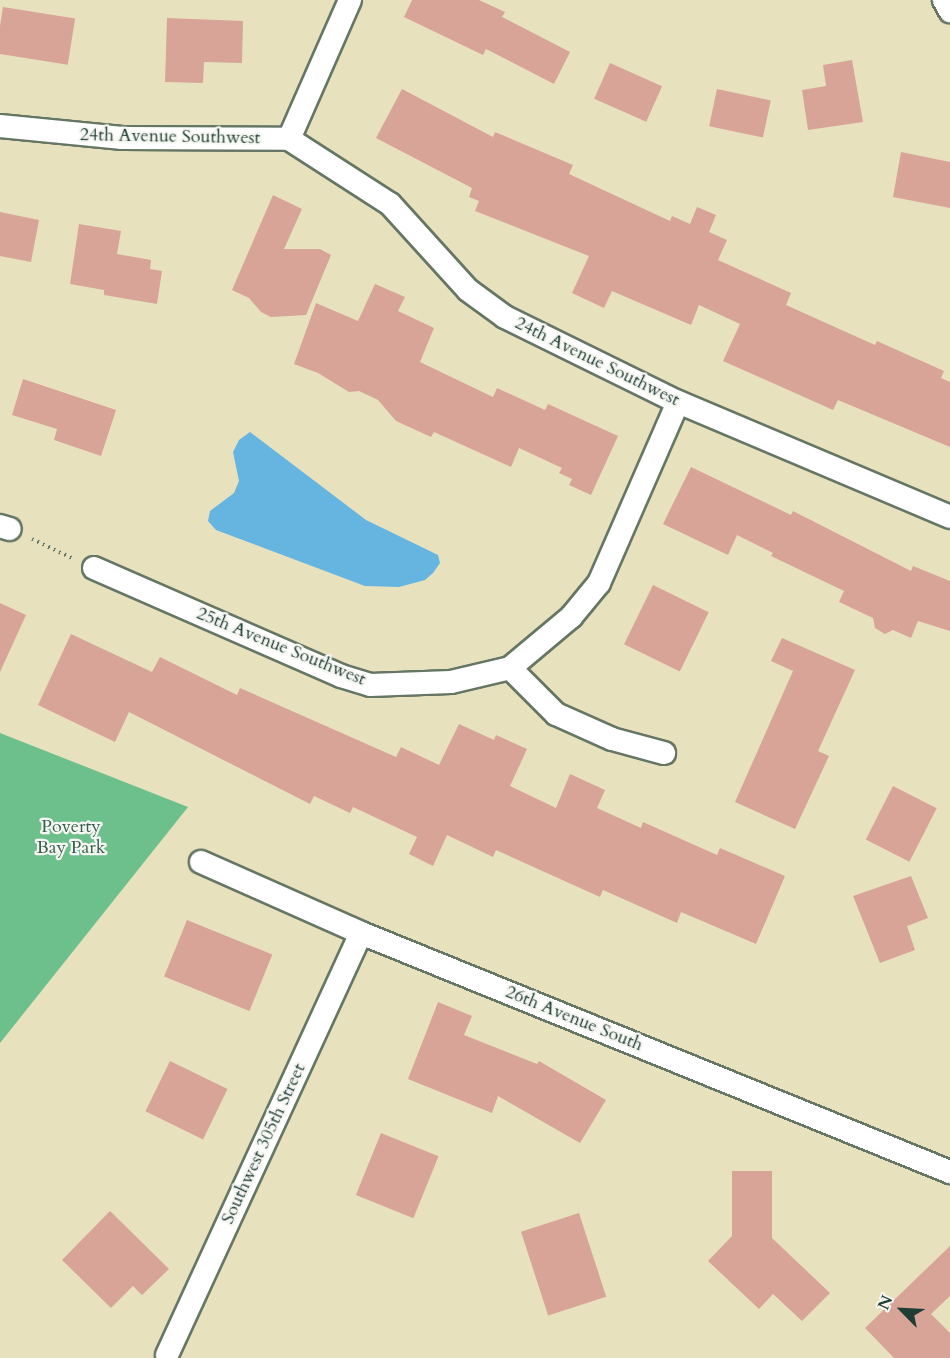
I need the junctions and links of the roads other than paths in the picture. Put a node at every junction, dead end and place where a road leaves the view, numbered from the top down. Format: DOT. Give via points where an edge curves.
graph roads {
  1 [pos="350,0"];
  2 [pos="944,0"];
  3 [pos="950,11"];
  4 [pos="0,126"];
  5 [pos="289,139"];
  6 [pos="678,402"];
  7 [pos="950,517"];
  8 [pos="94,568"];
  9 [pos="510,668"];
  10 [pos="664,753"];
  11 [pos="201,862"];
  12 [pos="361,933"];
  13 [pos="950,1172"];
  14 [pos="167,1355"];
  1 -- 5 [label="street"];
  2 -- 3 [label="street"];
  4 -- 5 [label="street, 24th Avenue Southwest" via="122,138"];
  5 -- 6 [label="street, 24th Avenue Southwest" via="390,204 468,290 504,317"];
  6 -- 7 [label="street, 24th Avenue Southwest"];
  6 -- 9 [label="street" via="599,583 571,617"];
  8 -- 9 [label="street, 25th Avenue Southwest" via="341,676 370,685 451,682"];
  9 -- 10 [label="street" via="556,714 612,739"];
  11 -- 12 [label="street, 26th Avenue South"];
  12 -- 13 [label="street, 26th Avenue South"];
  12 -- 14 [label="street, Southwest 305th Street"];
}
